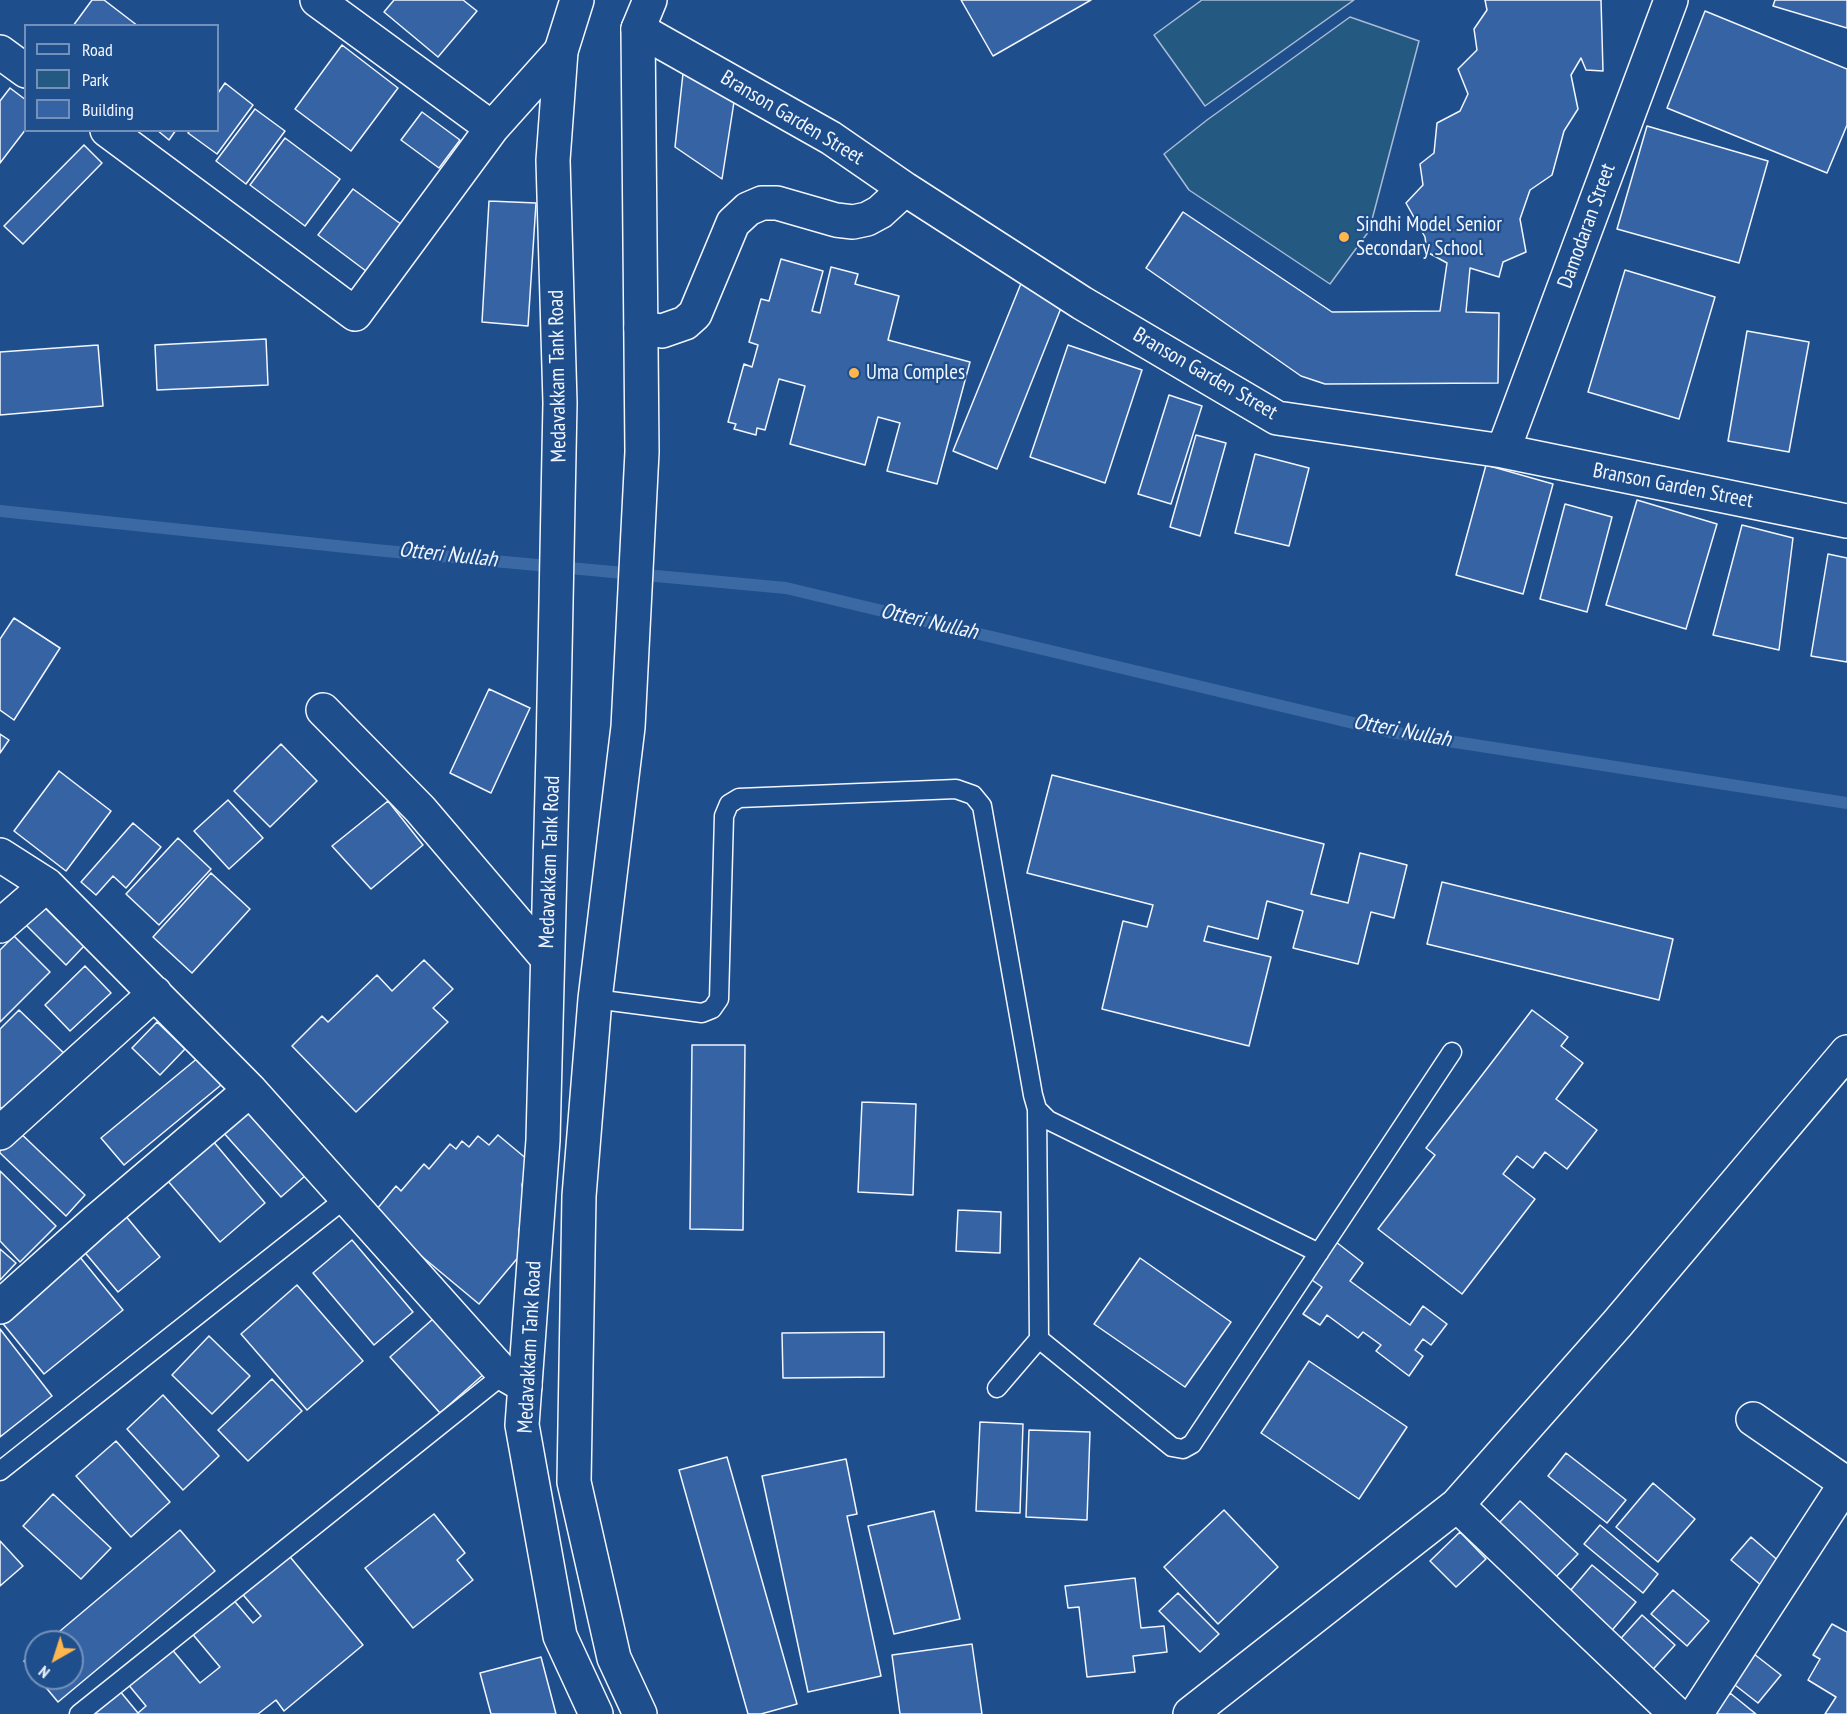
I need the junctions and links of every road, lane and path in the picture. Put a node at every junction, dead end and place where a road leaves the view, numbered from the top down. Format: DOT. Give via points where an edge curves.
graph roads {
  1 [pos="317,0"];
  2 [pos="577,0"];
  3 [pos="1671,0"];
  4 [pos="644,8"];
  5 [pos="561,51"];
  6 [pos="0,52"];
  7 [pos="24,70"];
  8 [pos="492,128"];
  9 [pos="110,132"];
  10 [pos="905,189"];
  11 [pos="641,328"];
  12 [pos="1503,452"];
  13 [pos="1847,520"];
  14 [pos="323,710"];
  15 [pos="0,855"];
  16 [pos="47,885"];
  17 [pos="0,927"];
  18 [pos="547,958"];
  19 [pos="155,993"];
  20 [pos="596,999"];
  21 [pos="1452,1052"];
  22 [pos="1847,1052"];
  23 [pos="250,1090"];
  24 [pos="1037,1109"];
  25 [pos="0,1133"];
  26 [pos="346,1198"];
  27 [pos="1319,1253"];
  28 [pos="0,1307"];
  29 [pos="1039,1339"];
  30 [pos="514,1380"];
  31 [pos="997,1388"];
  32 [pos="1754,1419"];
  33 [pos="0,1471"];
  34 [pos="1846,1484"];
  35 [pos="1456,1505"];
  36 [pos="79,1714"];
  37 [pos="596,1714"];
  38 [pos="640,1714"];
  39 [pos="1190,1714"];
  40 [pos="1676,1714"];
  41 [pos="1696,1714"];
  1 -- 8 [label="street"];
  2 -- 5 [label="street, Medavakkam Tank Road"];
  3 -- 12 [label="street, Damodaran Street"];
  4 -- 10 [label="street, Branson Garden Street"];
  4 -- 11 [label="street, Medavakkam Tank Road"];
  5 -- 8 [label="street"];
  5 -- 18 [label="street, Medavakkam Tank Road" via="553,160 560,403"];
  6 -- 7 [label="street"];
  8 -- 9 [label="street" via="355,314"];
  10 -- 11 [label="street" via="880,212 853,222 777,203 747,209 733,223 695,314 685,323 662,331"];
  10 -- 12 [label="street, Branson Garden Street" via="1082,303 1276,418"];
  11 -- 20 [label="street, Medavakkam Tank Road" via="642,452 628,727"];
  12 -- 13 [label="street, Branson Garden Street"];
  14 -- 18 [label="street" via="420,809"];
  15 -- 16 [label="street"];
  16 -- 17 [label="street"];
  16 -- 19 [label="street"];
  18 -- 30 [label="street, Medavakkam Tank Road" via="543,1140"];
  19 -- 23 [label="street"];
  19 -- 25 [label="street"];
  20 -- 24 [label="lane" via="702,1013 712,1009 719,999 724,816 729,804 739,798 956,789 973,795 982,806"];
  20 -- 38 [label="street, Medavakkam Tank Road" via="579,1196 574,1482 614,1658"];
  21 -- 27 [label="lane"];
  22 -- 35 [label="street" via="1617,1324"];
  23 -- 26 [label="street"];
  23 -- 28 [label="street"];
  24 -- 27 [label="lane" via="1048,1120"];
  24 -- 29 [label="lane"];
  26 -- 30 [label="street"];
  26 -- 33 [label="lane"];
  27 -- 29 [label="lane" via="1192,1444 1183,1449 1172,1447"];
  29 -- 31 [label="lane"];
  30 -- 36 [label="lane"];
  30 -- 37 [label="street, Medavakkam Tank Road" via="560,1636"];
  32 -- 34 [label="street"];
  34 -- 41 [label="street"];
  35 -- 39 [label="street"];
  35 -- 40 [label="street"];
}
